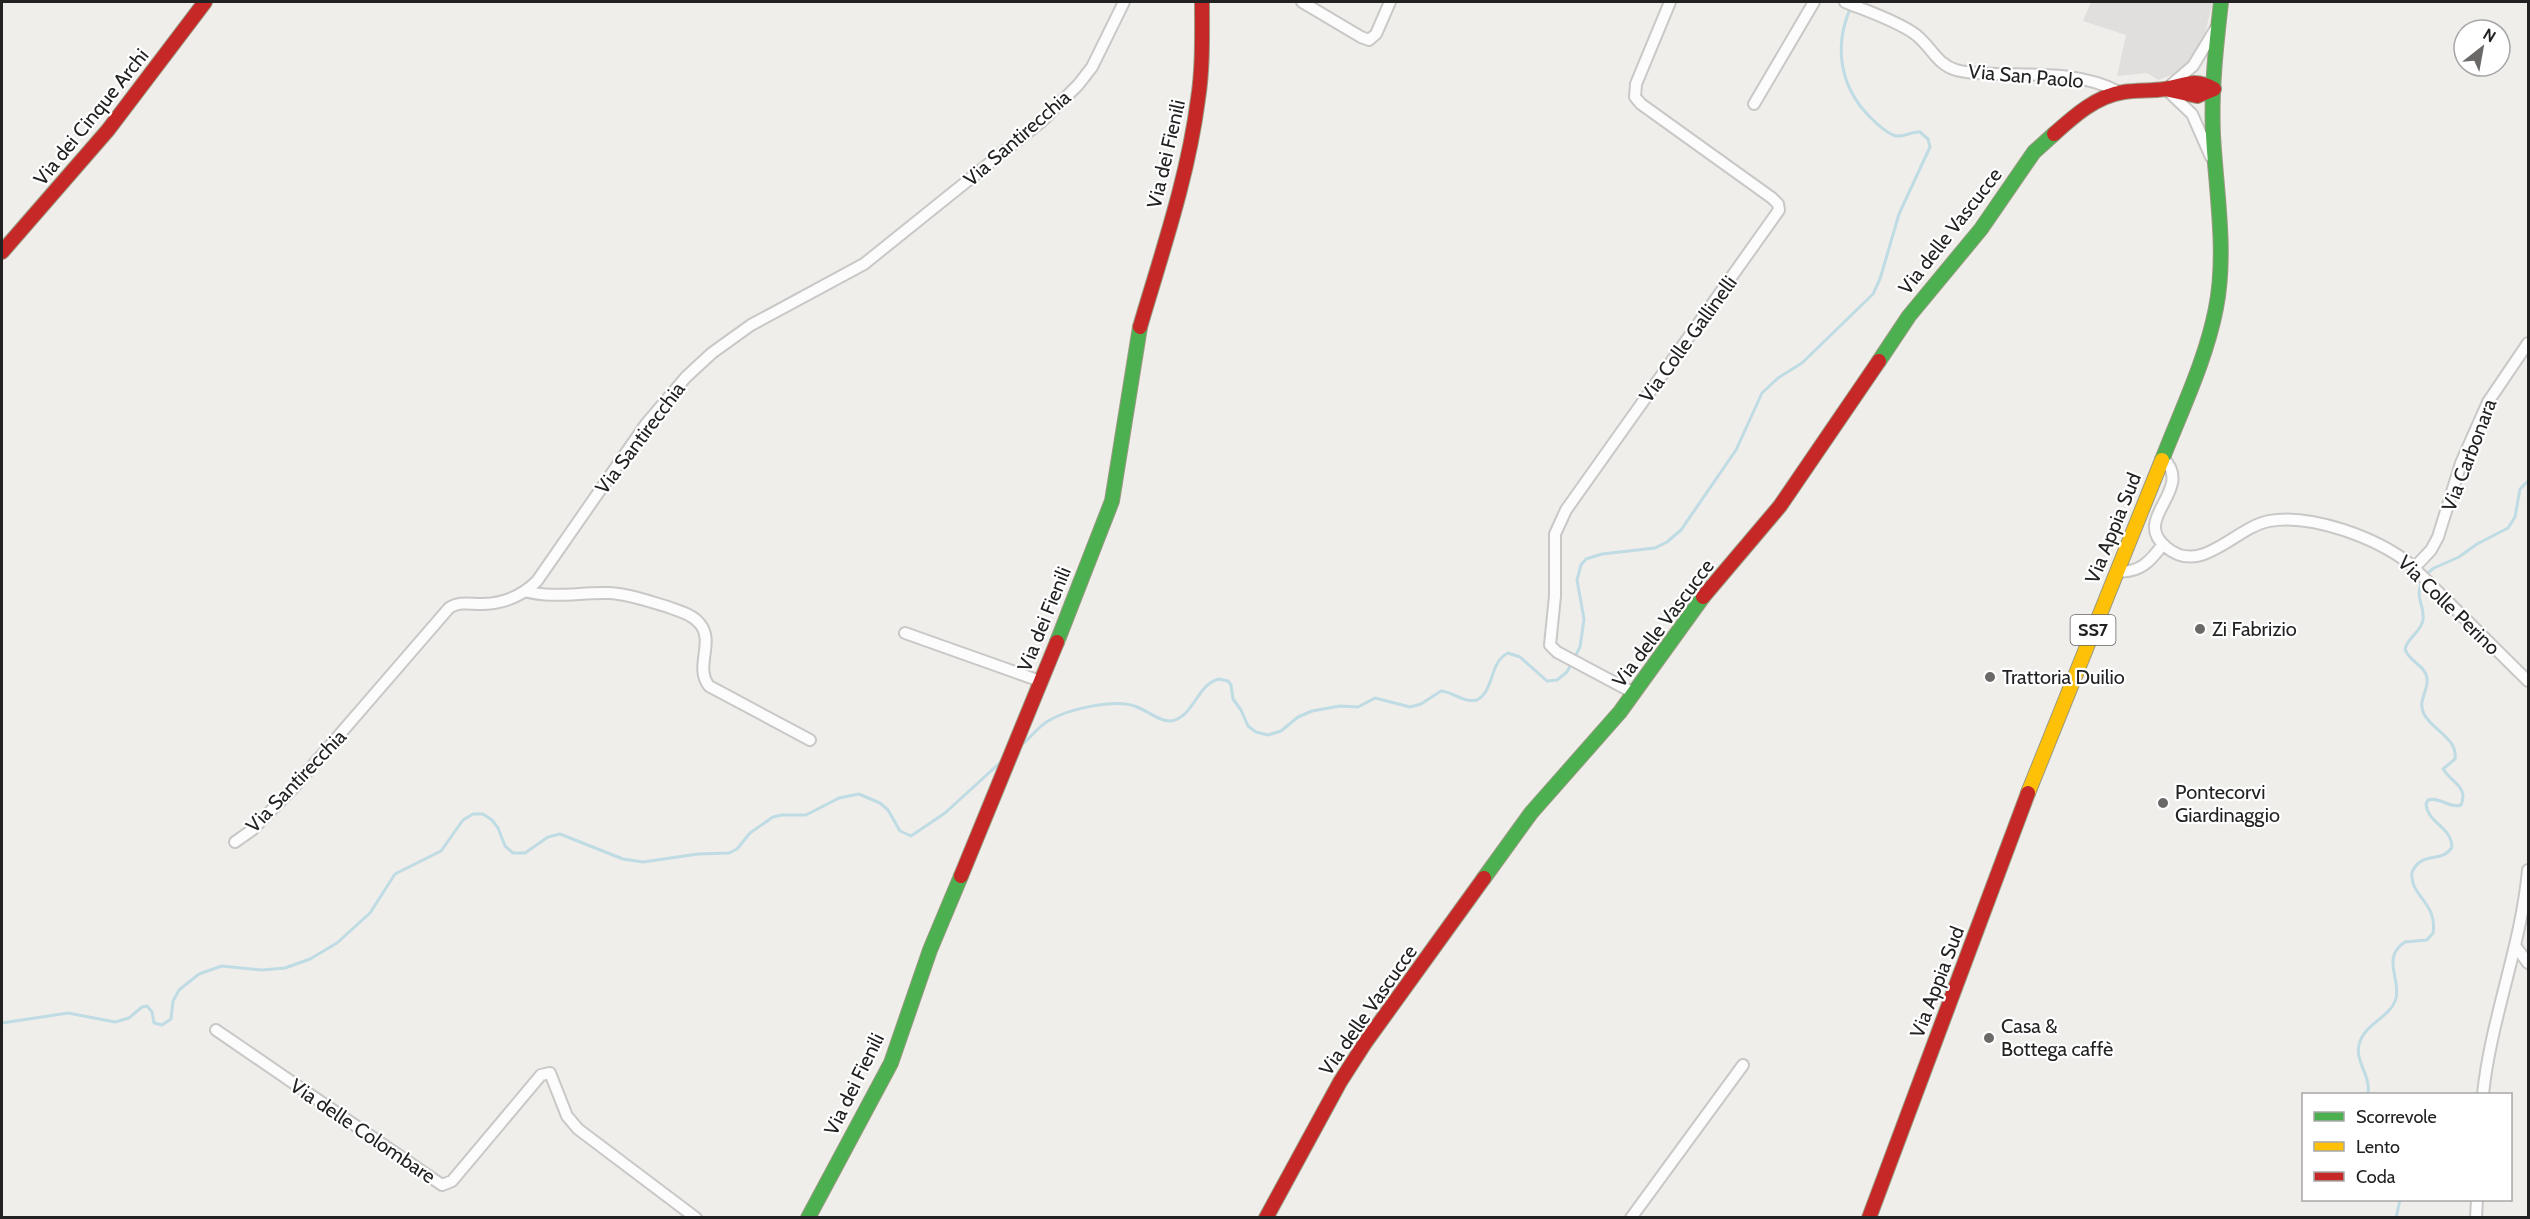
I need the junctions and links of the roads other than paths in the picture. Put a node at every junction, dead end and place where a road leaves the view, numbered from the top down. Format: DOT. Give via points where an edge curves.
graph roads {
  1 [pos="205,2"];
  2 [pos="1124,2"];
  3 [pos="1202,2"];
  4 [pos="1302,2"];
  5 [pos="1390,2"];
  6 [pos="1670,2"];
  7 [pos="1814,2"];
  8 [pos="1846,2"];
  9 [pos="2221,2"];
  10 [pos="2217,26"];
  11 [pos="2165,89"];
  12 [pos="2214,89"];
  13 [pos="2119,92"];
  14 [pos="1755,104"];
  15 [pos="2214,163"];
  16 [pos="2,252"];
  17 [pos="2529,344"];
  18 [pos="2163,458"];
  19 [pos="2163,544"];
  20 [pos="2415,569"];
  21 [pos="2117,571"];
  22 [pos="525,591"];
  23 [pos="905,633"];
  24 [pos="1040,681"];
  25 [pos="2529,681"];
  26 [pos="1634,693"];
  27 [pos="810,740"];
  28 [pos="235,842"];
  29 [pos="2529,870"];
  30 [pos="2516,947"];
  31 [pos="2529,963"];
  32 [pos="216,1030"];
  33 [pos="1743,1065"];
  34 [pos="2483,1093"];
  35 [pos="2477,1201"];
  36 [pos="696,1218"];
  37 [pos="807,1218"];
  38 [pos="1266,1218"];
  39 [pos="1630,1218"];
  40 [pos="1869,1218"];
  41 [pos="2476,1218"];
  1 -- 16 [label="street, Via dei Cinque Archi" via="121,116"];
  2 -- 22 [label="street, Via Santirecchia" via="1089,72 1040,123 864,264 751,325 686,377 646,424 541,577"];
  3 -- 24 [label="street, Via dei Fienili" via="1198,101 1180,192 1136,339 1112,501"];
  4 -- 5 [label="street" via="1369,39 1376,34"];
  6 -- 26 [label="street, Via Colle Gallinelli" via="1636,84 1635,97 1772,198 1779,210 1561,517 1555,534 1556,596 1551,647"];
  7 -- 14 [label="street"];
  8 -- 13 [label="street, Via San Paolo" via="1911,31 1937,59 1958,70 2072,77"];
  9 -- 10 [label="street, Via Appia Sud / SS7"];
  10 -- 11 [label="street" via="2189,70"];
  10 -- 12 [label="street, Via Appia Sud / SS7"];
  11 -- 12 [label="street, Via delle Vascucce" via="2195,82"];
  11 -- 13 [label="street, Via delle Vascucce"];
  11 -- 15 [label="street" via="2192,114"];
  12 -- 15 [label="street, Via Appia Sud / SS7"];
  13 -- 26 [label="street, Via delle Vascucce" via="2084,107 2031,155 1978,233 1910,315 1780,506 1697,604"];
  15 -- 18 [label="street, Via Appia Sud / SS7" via="2220,237 2216,307 2201,361"];
  17 -- 20 [label="street, Via Carbonara" via="2488,402 2461,463 2438,537"];
  18 -- 19 [label="street" via="2174,477 2156,519 2155,530"];
  18 -- 21 [label="street, Via Appia Sud / SS7"];
  19 -- 20 [label="street, Via Colle Perino" via="2184,556 2201,556 2254,525 2293,520 2354,535 2394,553"];
  19 -- 21 [label="street" via="2138,569"];
  20 -- 25 [label="street, Via Colle Perino"];
  21 -- 40 [label="street, Via Appia Sud / SS7" via="2047,742"];
  22 -- 27 [label="street" via="548,596 621,594 687,614 705,632 702,670 709,686"];
  22 -- 28 [label="street, Via Santirecchia" via="496,603 449,608 301,780"];
  23 -- 24 [label="street"];
  24 -- 37 [label="street, Via dei Fienili" via="930,950 891,1062"];
  26 -- 38 [label="street, Via delle Vascucce" via="1531,813 1365,1043"];
  29 -- 30 [label="street"];
  30 -- 31 [label="street"];
  30 -- 34 [label="street" via="2496,1022"];
  32 -- 36 [label="street, Via delle Colombare" via="442,1185 455,1178 541,1075 550,1073 573,1124"];
  33 -- 39 [label="street"];
  35 -- 41 [label="street"];
}
